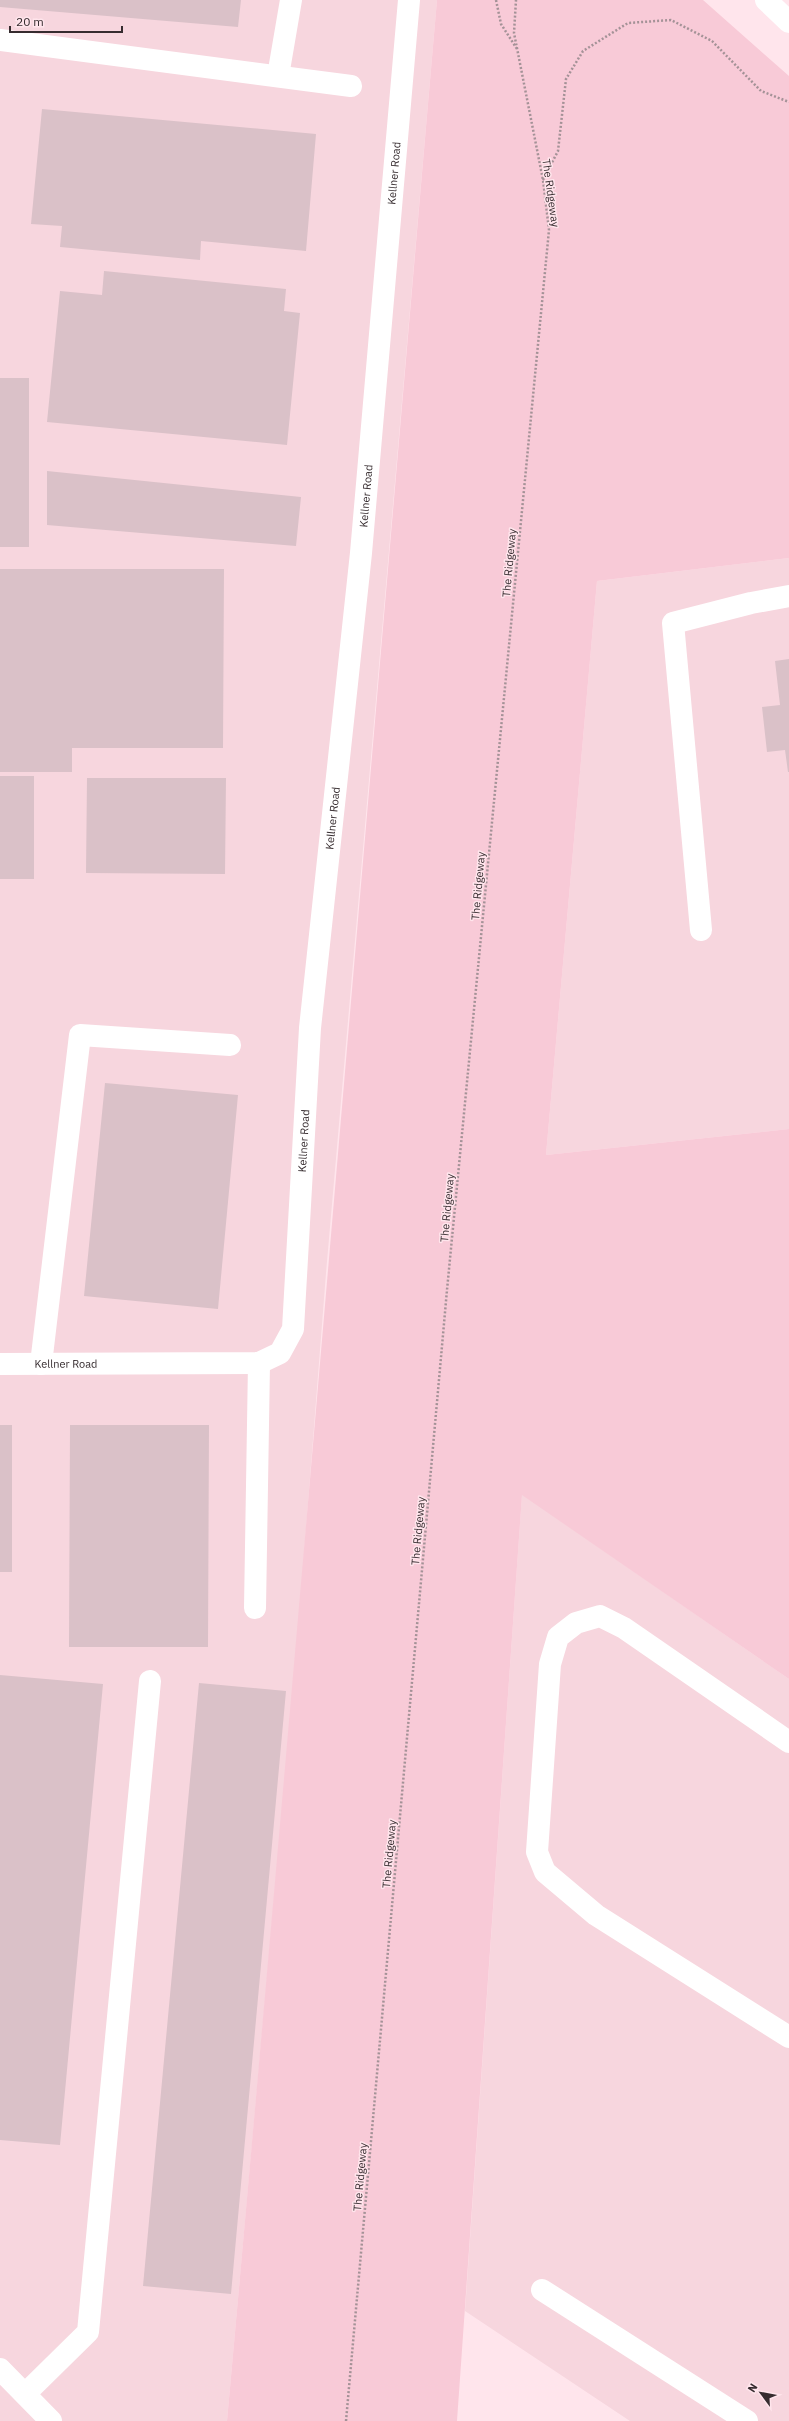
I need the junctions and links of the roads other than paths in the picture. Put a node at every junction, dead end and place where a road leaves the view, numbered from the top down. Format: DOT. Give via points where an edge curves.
graph roads {
  1 [pos="291,0"];
  2 [pos="409,0"];
  3 [pos="766,0"];
  4 [pos="789,22"];
  5 [pos="0,40"];
  6 [pos="278,76"];
  7 [pos="351,86"];
  8 [pos="789,596"];
  9 [pos="701,930"];
  10 [pos="230,1045"];
  11 [pos="259,1363"];
  12 [pos="0,1364"];
  13 [pos="41,1364"];
  14 [pos="255,1608"];
  15 [pos="150,1682"];
  16 [pos="789,1742"];
  17 [pos="789,2037"];
  18 [pos="542,2290"];
  19 [pos="0,2369"];
  20 [pos="25,2394"];
  21 [pos="51,2421"];
  22 [pos="747,2421"];
  1 -- 6 [label="street"];
  2 -- 11 [label="street, Kellner Road" via="361,553 310,1028 293,1328 280,1353"];
  3 -- 4 [label="street"];
  5 -- 6 [label="street"];
  6 -- 7 [label="street"];
  8 -- 9 [label="street" via="673,623"];
  10 -- 13 [label="street" via="80,1035"];
  11 -- 13 [label="street, Kellner Road"];
  11 -- 14 [label="street"];
  12 -- 13 [label="street, Kellner Road"];
  15 -- 20 [label="street" via="88,2332"];
  16 -- 17 [label="street" via="624,1628 600,1616 576,1623 558,1637 550,1664 537,1852 545,1872 596,1915"];
  18 -- 22 [label="street"];
  19 -- 20 [label="street"];
  20 -- 21 [label="street"];
}
